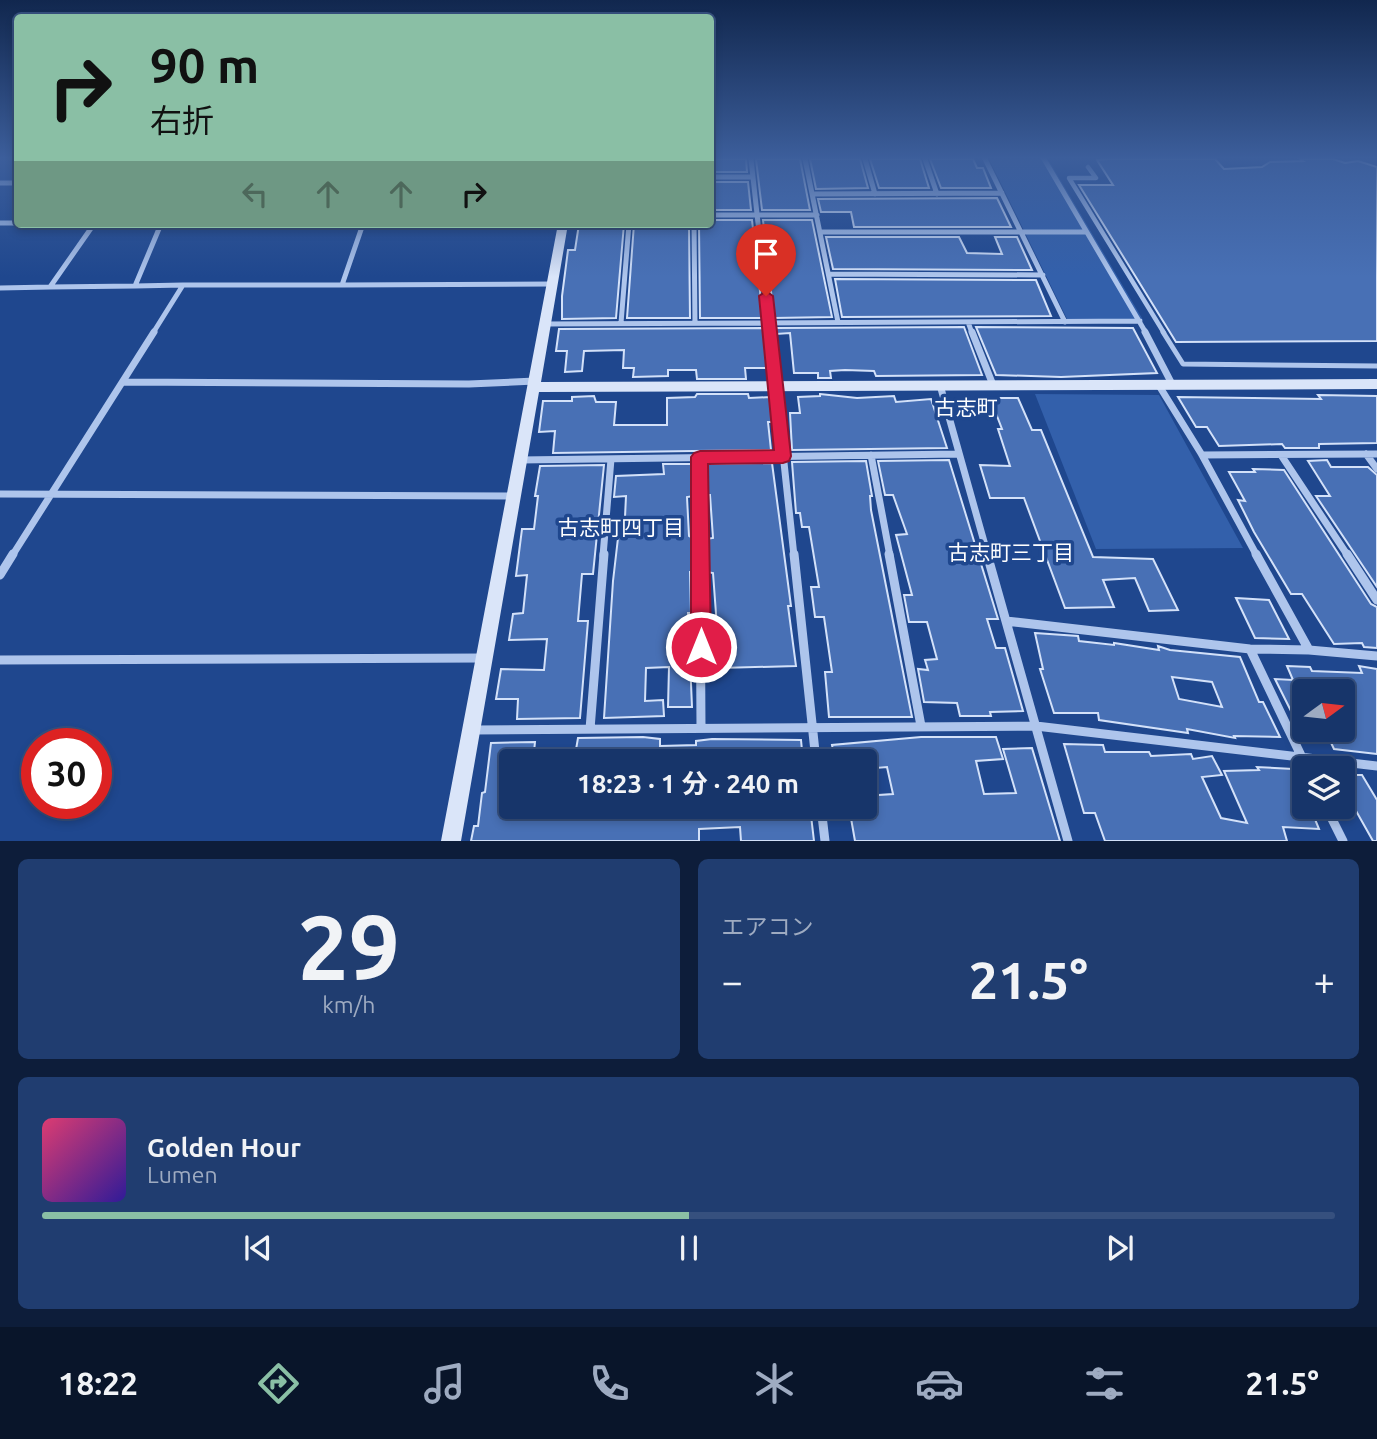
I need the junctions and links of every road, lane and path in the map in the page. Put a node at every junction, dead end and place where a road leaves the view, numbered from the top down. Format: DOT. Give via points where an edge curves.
graph roads {
  1 [pos="755,198"];
  2 [pos="814,198"];
  3 [pos="1005,198"];
  4 [pos="1067,198"];
  5 [pos="1081,198"];
  6 [pos="714,215"];
  7 [pos="757,215"];
  8 [pos="817,215"];
  9 [pos="91,228"];
  10 [pos="159,228"];
  11 [pos="362,228"];
  12 [pos="562,228"];
  13 [pos="629,228"];
  14 [pos="694,228"];
  15 [pos="820,232"];
  16 [pos="1021,232"];
  17 [pos="1086,232"];
  18 [pos="829,274"];
  19 [pos="1042,275"];
  20 [pos="552,284"];
  21 [pos="183,285"];
  22 [pos="342,285"];
  23 [pos="135,286"];
  24 [pos="50,287"];
  25 [pos="0,288"];
  26 [pos="1065,321"];
  27 [pos="1140,321"];
  28 [pos="968,322"];
  29 [pos="621,323"];
  30 [pos="695,323"];
  31 [pos="769,323"];
  32 [pos="838,323"];
  33 [pos="545,324"];
  34 [pos="1377,366"];
  35 [pos="123,382"];
  36 [pos="534,384"];
  37 [pos="1165,384"];
  38 [pos="1377,384"];
  39 [pos="940,385"];
  40 [pos="993,385"];
  41 [pos="775,386"];
  42 [pos="959,454"];
  43 [pos="1281,454"];
  44 [pos="1366,454"];
  45 [pos="1377,454"];
  46 [pos="871,455"];
  47 [pos="1202,455"];
  48 [pos="783,456"];
  49 [pos="700,457"];
  50 [pos="611,459"];
  51 [pos="520,460"];
  52 [pos="1377,469"];
  53 [pos="0,494"];
  54 [pos="51,494"];
  55 [pos="514,496"];
  56 [pos="0,575"];
  57 [pos="1377,600"];
  58 [pos="1006,621"];
  59 [pos="1250,649"];
  60 [pos="1309,650"];
  61 [pos="1377,656"];
  62 [pos="484,658"];
  63 [pos="0,660"];
  64 [pos="921,726"];
  65 [pos="1035,726"];
  66 [pos="812,727"];
  67 [pos="701,728"];
  68 [pos="590,729"];
  69 [pos="471,730"];
  70 [pos="815,749"];
  71 [pos="1301,756"];
  72 [pos="1292,762"];
  73 [pos="1355,765"];
  74 [pos="1377,766"];
  75 [pos="822,819"];
  76 [pos="1332,819"];
  77 [pos="451,841"];
  78 [pos="825,841"];
  79 [pos="1068,841"];
  80 [pos="1343,841"];
  1 -- 7 [label="street"];
  2 -- 8 [label="street"];
  3 -- 16 [label="street"];
  4 -- 17 [label="street"];
  5 -- 34 [label="lane" via="1183,364"];
  6 -- 7 [label="street"];
  7 -- 8 [label="street"];
  7 -- 31 [label="street"];
  8 -- 15 [label="street"];
  9 -- 24 [label="street"];
  10 -- 23 [label="street"];
  11 -- 22 [label="street"];
  12 -- 20 [label="street"];
  13 -- 29 [label="street"];
  14 -- 30 [label="street"];
  15 -- 16 [label="street"];
  15 -- 18 [label="street"];
  16 -- 17 [label="street"];
  16 -- 19 [label="street"];
  17 -- 27 [label="street"];
  18 -- 19 [label="street"];
  18 -- 32 [label="street"];
  19 -- 26 [label="street"];
  20 -- 22 [label="street"];
  20 -- 33 [label="street"];
  21 -- 22 [label="street"];
  21 -- 23 [label="street"];
  21 -- 35 [label="street"];
  23 -- 24 [label="street"];
  24 -- 25 [label="street"];
  26 -- 27 [label="street"];
  26 -- 28 [label="street"];
  27 -- 37 [label="street"];
  28 -- 32 [label="street"];
  28 -- 40 [label="street"];
  29 -- 30 [label="street"];
  29 -- 33 [label="street"];
  30 -- 31 [label="street"];
  31 -- 32 [label="street"];
  31 -- 41 [label="street"];
  33 -- 36 [label="street"];
  35 -- 36 [label="street"];
  35 -- 54 [label="street"];
  36 -- 41 [label="street"];
  36 -- 51 [label="street"];
  37 -- 38 [label="street"];
  37 -- 40 [label="street"];
  37 -- 47 [label="street"];
  39 -- 40 [label="street"];
  39 -- 41 [label="street"];
  39 -- 42 [label="street"];
  41 -- 48 [label="street"];
  42 -- 46 [label="street"];
  42 -- 58 [label="street"];
  43 -- 44 [label="street"];
  43 -- 47 [label="street"];
  43 -- 57 [label="street"];
  44 -- 45 [label="street"];
  44 -- 52 [label="street"];
  46 -- 48 [label="street"];
  46 -- 64 [label="street"];
  47 -- 60 [label="street"];
  48 -- 49 [label="street"];
  48 -- 66 [label="street"];
  49 -- 50 [label="street"];
  49 -- 67 [label="street"];
  50 -- 51 [label="street"];
  50 -- 68 [label="street"];
  51 -- 55 [label="street"];
  53 -- 54 [label="street"];
  54 -- 55 [label="street"];
  54 -- 56 [label="street"];
  55 -- 62 [label="street"];
  58 -- 59 [label="street"];
  58 -- 65 [label="street"];
  59 -- 60 [label="street"];
  59 -- 71 [label="street"];
  60 -- 61 [label="street"];
  62 -- 63 [label="street"];
  62 -- 69 [label="street"];
  64 -- 65 [label="street"];
  64 -- 66 [label="street"];
  65 -- 72 [label="street"];
  65 -- 79 [label="street"];
  66 -- 67 [label="street"];
  66 -- 70 [label="street"];
  67 -- 68 [label="street"];
  68 -- 69 [label="street"];
  69 -- 77 [label="street"];
  73 -- 74 [label="street"];
  75 -- 78 [label="street"];
  76 -- 80 [label="street"];
}
